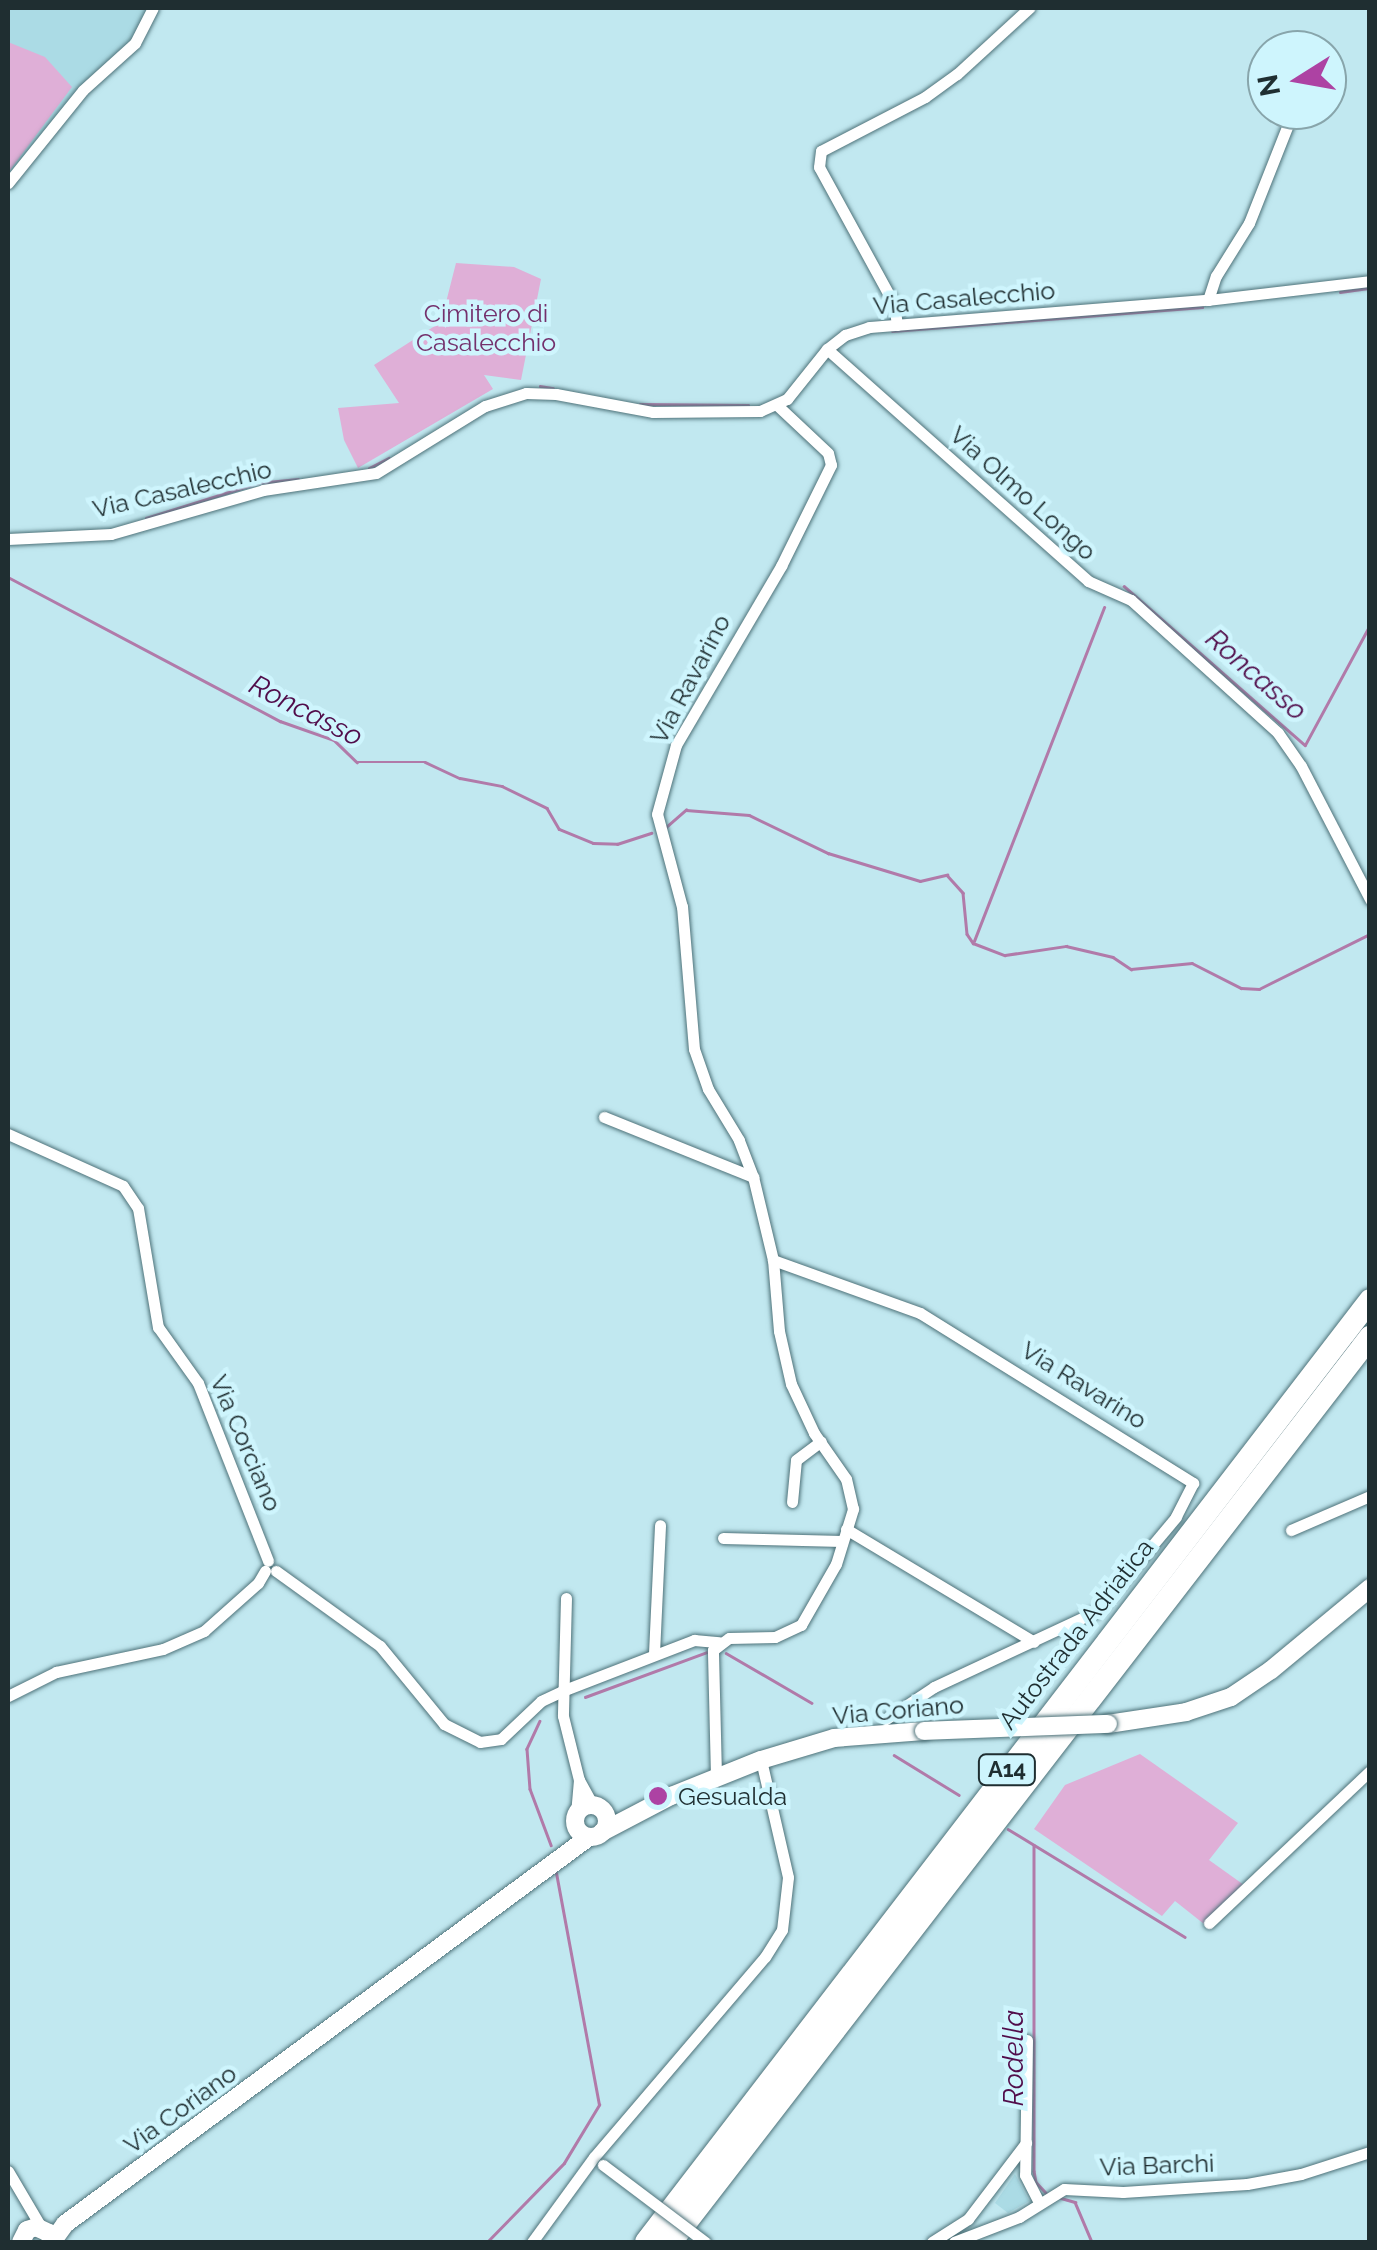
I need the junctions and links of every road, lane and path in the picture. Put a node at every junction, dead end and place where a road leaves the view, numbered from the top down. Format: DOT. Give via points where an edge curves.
graph roads {
  1 [pos="153,8"];
  2 [pos="1028,8"];
  3 [pos="1286,130"];
  4 [pos="8,183"];
  5 [pos="1370,281"];
  6 [pos="1208,300"];
  7 [pos="896,325"];
  8 [pos="827,348"];
  9 [pos="778,406"];
  10 [pos="8,539"];
  11 [pos="1370,899"];
  12 [pos="604,1117"];
  13 [pos="8,1134"];
  14 [pos="752,1176"];
  15 [pos="773,1260"];
  16 [pos="1370,1300"];
  17 [pos="1370,1337"];
  18 [pos="821,1440"];
  19 [pos="1192,1491"];
  20 [pos="1370,1496"];
  21 [pos="792,1502"];
  22 [pos="660,1525"];
  23 [pos="1291,1530"];
  24 [pos="844,1535"];
  25 [pos="723,1538"];
  26 [pos="270,1567"];
  27 [pos="1370,1588"];
  28 [pos="566,1598"];
  29 [pos="719,1642"];
  30 [pos="1034,1642"];
  31 [pos="654,1653"];
  32 [pos="562,1691"];
  33 [pos="8,1696"];
  34 [pos="886,1719"];
  35 [pos="761,1760"];
  36 [pos="1370,1771"];
  37 [pos="716,1776"];
  38 [pos="579,1780"];
  39 [pos="590,1821"];
  40 [pos="1210,1923"];
  41 [pos="1027,2040"];
  42 [pos="1026,2143"];
  43 [pos="1370,2152"];
  44 [pos="599,2161"];
  45 [pos="8,2172"];
  46 [pos="1047,2198"];
  47 [pos="40,2236"];
  48 [pos="532,2242"];
  49 [pos="646,2242"];
  50 [pos="671,2242"];
  51 [pos="705,2242"];
  52 [pos="932,2242"];
  53 [pos="954,2242"];
  1 -- 4 [label="street" via="135,43 83,90"];
  2 -- 7 [label="street" via="925,97 821,152 819,167 894,304"];
  3 -- 6 [label="street" via="1249,223"];
  5 -- 6 [label="street, Via Casalecchio"];
  6 -- 7 [label="street, Via Casalecchio"];
  7 -- 8 [label="street, Via Casalecchio" via="857,331"];
  8 -- 9 [label="street, Via Casalecchio"];
  8 -- 11 [label="street, Via Olmo Longo" via="1088,581 1130,600 1278,734"];
  9 -- 10 [label="street, Via Casalecchio" via="653,412 526,392 485,406 376,474 262,490 112,534"];
  9 -- 14 [label="street, Via Ravarino" via="828,453 831,465 781,566 676,745 657,814 682,907 694,1049"];
  12 -- 14 [label="street"];
  13 -- 26 [label="street, Via Corciano" via="123,1186 138,1208 158,1328 198,1383"];
  14 -- 15 [label="street, Via Ravarino"];
  15 -- 18 [label="street, Via Ravarino" via="791,1384"];
  15 -- 19 [label="street, Via Ravarino" via="908,1306 949,1328 1185,1474"];
  16 -- 49 [label="highway, Autostrada Adriatica / A14"];
  17 -- 50 [label="highway, Autostrada Adriatica / A14"];
  18 -- 21 [label="street" via="796,1460"];
  18 -- 24 [label="street, Via Ravarino" via="852,1491"];
  19 -- 30 [label="street, Via Coriano" via="1106,1603"];
  20 -- 23 [label="street"];
  22 -- 31 [label="street"];
  24 -- 25 [label="street"];
  24 -- 29 [label="street, Via Ravarino" via="826,1586 801,1625 775,1638"];
  24 -- 30 [label="street"];
  26 -- 32 [label="street" via="380,1646 444,1724 465,1737 501,1740 541,1701"];
  26 -- 33 [label="street" via="204,1631 163,1649 56,1672"];
  27 -- 35 [label="main road, Via Coriano, bridge" via="1271,1670 1230,1696 1186,1712 1108,1724 834,1738"];
  28 -- 32 [label="street, Via Coriano"];
  29 -- 31 [label="street" via="694,1640"];
  29 -- 37 [label="street" via="712,1663"];
  30 -- 34 [label="street, Via Coriano" via="934,1687"];
  31 -- 32 [label="street"];
  32 -- 38 [label="street, Via Coriano"];
  35 -- 37 [label="main road, Via Coriano"];
  35 -- 44 [label="street" via="788,1877 782,1930"];
  36 -- 40 [label="street"];
  37 -- 39 [label="main road, Via Coriano" via="641,1810"];
  38 -- 39 [label="street, Via Coriano"];
  38 -- 39 [label="street, Via Coriano"];
  39 -- 47 [label="main road, Via Coriano" via="566,1856"];
  41 -- 42 [label="street"];
  42 -- 46 [label="street" via="1025,2174"];
  42 -- 52 [label="street" via="968,2218"];
  43 -- 46 [label="street, Via Barchi" via="1247,2184 1064,2189"];
  44 -- 48 [label="street"];
  44 -- 51 [label="street, bridge"];
  45 -- 47 [label="street"];
  46 -- 53 [label="street, Via Barchi"];
}
